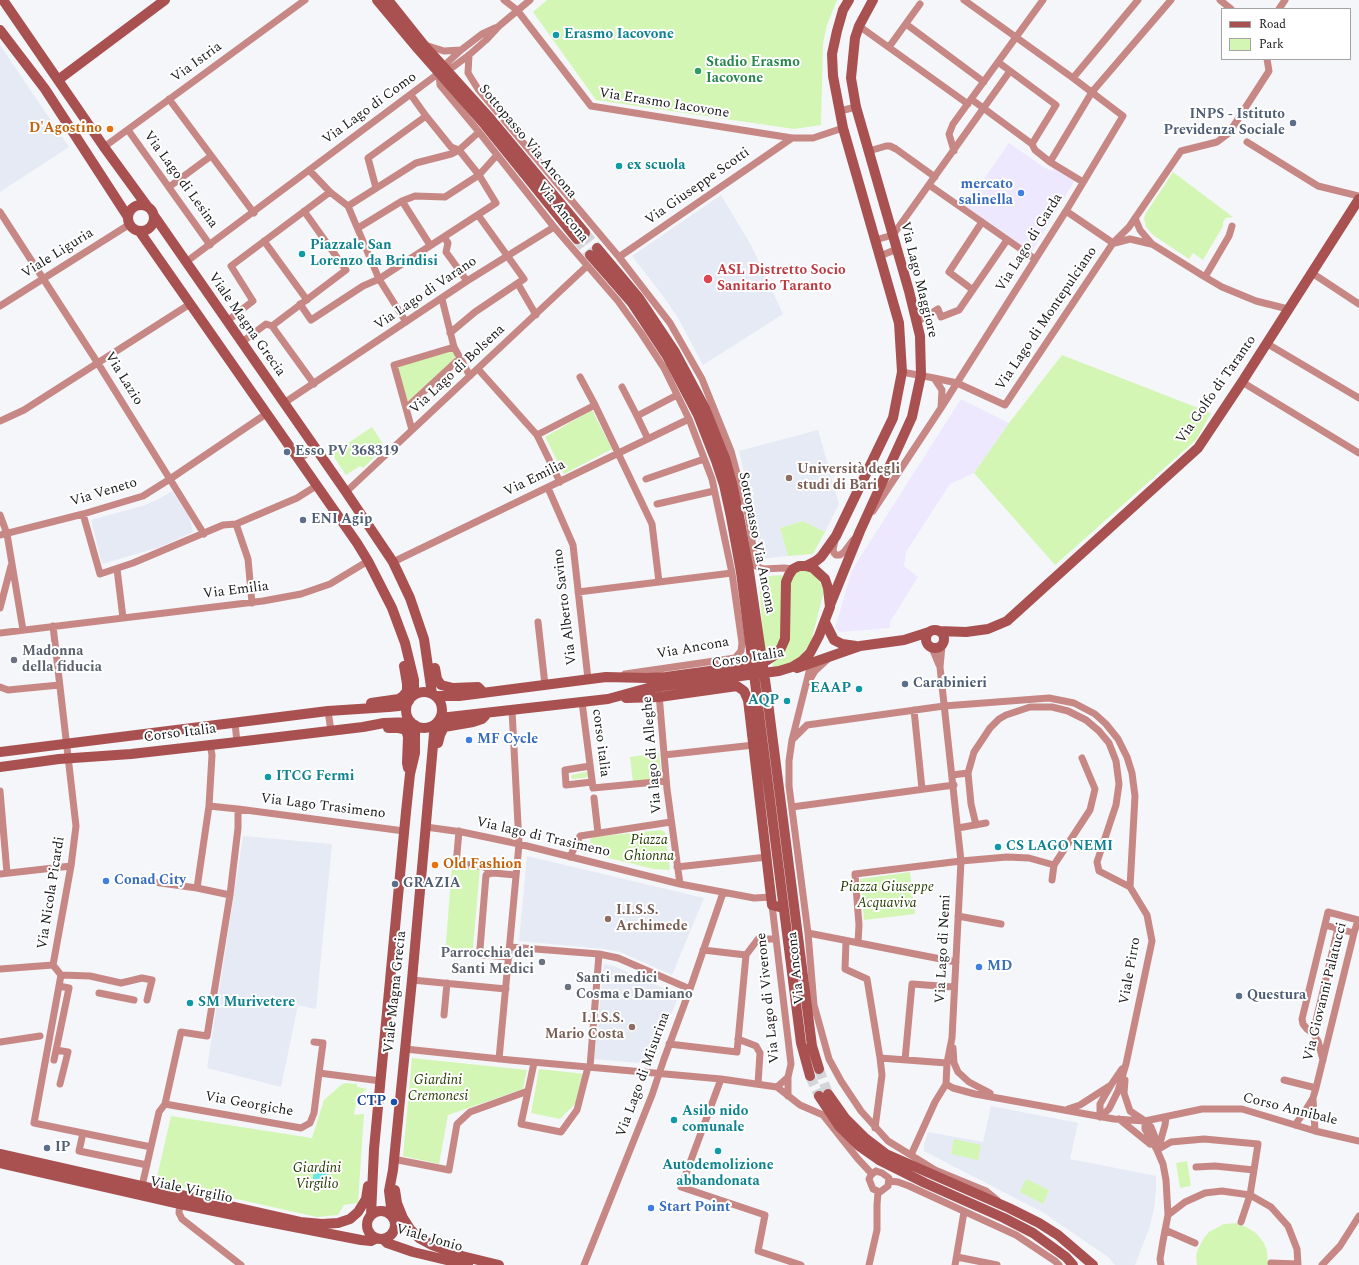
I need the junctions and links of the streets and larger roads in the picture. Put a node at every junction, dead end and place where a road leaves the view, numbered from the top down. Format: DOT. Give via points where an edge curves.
graph roads {
  1 [pos="3,0"];
  2 [pos="163,0"];
  3 [pos="305,0"];
  4 [pos="377,0"];
  5 [pos="388,0"];
  6 [pos="504,0"];
  7 [pos="530,0"];
  8 [pos="849,0"];
  9 [pos="873,0"];
  10 [pos="964,0"];
  11 [pos="1043,0"];
  12 [pos="1138,0"];
  13 [pos="1171,0"];
  14 [pos="1220,0"];
  15 [pos="920,4"];
  16 [pos="1231,8"];
  17 [pos="517,10"];
  18 [pos="906,24"];
  19 [pos="499,26"];
  20 [pos="859,26"];
  21 [pos="0,30"];
  22 [pos="1016,38"];
  23 [pos="424,44"];
  24 [pos="889,47"];
  25 [pos="461,50"];
  26 [pos="469,55"];
  27 [pos="1267,60"];
  28 [pos="998,62"];
  29 [pos="443,71"];
  30 [pos="1010,71"];
  31 [pos="1073,78"];
  32 [pos="58,80"];
  33 [pos="984,82"];
  34 [pos="1092,92"];
  35 [pos="410,95"];
  36 [pos="169,99"];
  37 [pos="969,102"];
  38 [pos="856,108"];
  39 [pos="984,109"];
  40 [pos="840,110"];
  41 [pos="426,116"];
  42 [pos="504,120"];
  43 [pos="484,127"];
  44 [pos="843,128"];
  45 [pos="128,130"];
  46 [pos="792,138"];
  47 [pos="1247,142"];
  48 [pos="1032,144"];
  49 [pos="104,147"];
  50 [pos="459,150"];
  51 [pos="869,151"];
  52 [pos="954,151"];
  53 [pos="497,155"];
  54 [pos="212,156"];
  55 [pos="1050,162"];
  56 [pos="309,170"];
  57 [pos="479,175"];
  58 [pos="935,177"];
  59 [pos="1083,182"];
  60 [pos="929,185"];
  61 [pos="169,187"];
  62 [pos="376,188"];
  63 [pos="330,192"];
  64 [pos="1359,198"];
  65 [pos="402,201"];
  66 [pos="147,206"];
  67 [pos="348,206"];
  68 [pos="1066,211"];
  69 [pos="0,212"];
  70 [pos="304,212"];
  71 [pos="254,213"];
  72 [pos="478,215"];
  73 [pos="155,217"];
  74 [pos="1135,218"];
  75 [pos="129,220"];
  76 [pos="982,222"];
  77 [pos="1232,226"];
  78 [pos="554,227"];
  79 [pos="358,228"];
  80 [pos="140,232"];
  81 [pos="893,235"];
  82 [pos="581,236"];
  83 [pos="444,237"];
  84 [pos="876,240"];
  85 [pos="1007,240"];
  86 [pos="264,241"];
  87 [pos="1113,243"];
  88 [pos="1152,244"];
  89 [pos="210,245"];
  90 [pos="430,245"];
  91 [pos="897,249"];
  92 [pos="507,256"];
  93 [pos="880,256"];
  94 [pos="619,257"];
  95 [pos="1035,260"];
  96 [pos="186,262"];
  97 [pos="587,266"];
  98 [pos="1312,272"];
  99 [pos="44,278"];
  100 [pos="1205,278"];
  101 [pos="379,279"];
  102 [pos="467,281"];
  103 [pos="518,284"];
  104 [pos="972,290"];
  105 [pos="442,298"];
  106 [pos="306,300"];
  107 [pos="190,304"];
  108 [pos="300,304"];
  109 [pos="1359,304"];
  110 [pos="0,306"];
  111 [pos="1288,309"];
  112 [pos="536,315"];
  113 [pos="227,321"];
  114 [pos="406,322"];
  115 [pos="917,322"];
  116 [pos="272,326"];
  117 [pos="450,333"];
  118 [pos="242,342"];
  119 [pos="1266,343"];
  120 [pos="454,347"];
  121 [pos="460,358"];
  122 [pos="98,363"];
  123 [pos="478,369"];
  124 [pos="902,372"];
  125 [pos="921,375"];
  126 [pos="470,376"];
  127 [pos="677,376"];
  128 [pos="580,377"];
  129 [pos="934,378"];
  130 [pos="1242,382"];
  131 [pos="957,383"];
  132 [pos="314,384"];
  133 [pos="622,387"];
  134 [pos="675,392"];
  135 [pos="1359,398"];
  136 [pos="284,403"];
  137 [pos="594,405"];
  138 [pos="406,408"];
  139 [pos="941,408"];
  140 [pos="266,414"];
  141 [pos="637,416"];
  142 [pos="689,419"];
  143 [pos="0,421"];
  144 [pos="412,430"];
  145 [pos="537,435"];
  146 [pos="648,439"];
  147 [pos="727,440"];
  148 [pos="699,447"];
  149 [pos="315,448"];
  150 [pos="1359,453"];
  151 [pos="618,454"];
  152 [pos="704,459"];
  153 [pos="298,460"];
  154 [pos="721,460"];
  155 [pos="872,463"];
  156 [pos="888,471"];
  157 [pos="170,479"];
  158 [pos="646,479"];
  159 [pos="560,482"];
  160 [pos="316,486"];
  161 [pos="548,488"];
  162 [pos="714,491"];
  163 [pos="346,492"];
  164 [pos="658,504"];
  165 [pos="83,514"];
  166 [pos="0,515"];
  167 [pos="236,524"];
  168 [pos="860,531"];
  169 [pos="4,534"];
  170 [pos="204,534"];
  171 [pos="836,536"];
  172 [pos="368,561"];
  173 [pos="12,562"];
  174 [pos="393,562"];
  175 [pos="806,566"];
  176 [pos="117,569"];
  177 [pos="793,569"];
  178 [pos="732,573"];
  179 [pos="659,582"];
  180 [pos="578,592"];
  181 [pos="252,603"];
  182 [pos="830,607"];
  183 [pos="0,608"];
  184 [pos="123,618"];
  185 [pos="538,622"];
  186 [pos="825,622"];
  187 [pos="53,626"];
  188 [pos="23,630"];
  189 [pos="934,632"];
  190 [pos="966,632"];
  191 [pos="0,633"];
  192 [pos="819,636"];
  193 [pos="424,639"];
  194 [pos="904,640"];
  195 [pos="943,644"];
  196 [pos="860,646"];
  197 [pos="930,647"];
  198 [pos="831,656"];
  199 [pos="811,663"];
  200 [pos="940,667"];
  201 [pos="741,671"];
  202 [pos="779,671"];
  203 [pos="606,677"];
  204 [pos="588,679"];
  205 [pos="59,685"];
  206 [pos="545,685"];
  207 [pos="660,686"];
  208 [pos="0,687"];
  209 [pos="761,688"];
  210 [pos="805,688"];
  211 [pos="484,693"];
  212 [pos="434,695"];
  213 [pos="410,696"];
  214 [pos="658,697"];
  215 [pos="608,699"];
  216 [pos="582,702"];
  217 [pos="1001,702"];
  218 [pos="944,706"];
  219 [pos="512,710"];
  220 [pos="914,710"];
  221 [pos="328,711"];
  222 [pos="1006,715"];
  223 [pos="235,723"];
  224 [pos="440,723"];
  225 [pos="411,726"];
  226 [pos="331,731"];
  227 [pos="792,740"];
  228 [pos="237,742"];
  229 [pos="66,743"];
  230 [pos="210,744"];
  231 [pos="754,745"];
  232 [pos="0,752"];
  233 [pos="664,755"];
  234 [pos="1127,757"];
  235 [pos="1082,758"];
  236 [pos="68,759"];
  237 [pos="1116,760"];
  238 [pos="0,766"];
  239 [pos="590,766"];
  240 [pos="968,773"];
  241 [pos="952,775"];
  242 [pos="666,781"];
  243 [pos="593,785"];
  244 [pos="954,785"];
  245 [pos="922,789"];
  246 [pos="0,791"];
  247 [pos="594,798"];
  248 [pos="209,806"];
  249 [pos="792,807"];
  250 [pos="238,809"];
  251 [pos="671,822"];
  252 [pos="986,823"];
  253 [pos="976,825"];
  254 [pos="426,827"];
  255 [pos="958,828"];
  256 [pos="404,831"];
  257 [pos="459,831"];
  258 [pos="598,833"];
  259 [pos="775,839"];
  260 [pos="519,844"];
  261 [pos="767,855"];
  262 [pos="570,857"];
  263 [pos="962,861"];
  264 [pos="1054,865"];
  265 [pos="71,866"];
  266 [pos="677,867"];
  267 [pos="491,873"];
  268 [pos="4,874"];
  269 [pos="516,875"];
  270 [pos="1052,880"];
  271 [pos="146,881"];
  272 [pos="680,884"];
  273 [pos="1130,887"];
  274 [pos="197,888"];
  275 [pos="723,893"];
  276 [pos="230,896"];
  277 [pos="772,901"];
  278 [pos="805,903"];
  279 [pos="788,907"];
  280 [pos="958,916"];
  281 [pos="1001,924"];
  282 [pos="1325,925"];
  283 [pos="1338,928"];
  284 [pos="1354,932"];
  285 [pos="808,933"];
  286 [pos="776,939"];
  287 [pos="846,941"];
  288 [pos="858,943"];
  289 [pos="510,947"];
  290 [pos="703,950"];
  291 [pos="599,954"];
  292 [pos="746,955"];
  293 [pos="509,957"];
  294 [pos="956,962"];
  295 [pos="53,965"];
  296 [pos="0,969"];
  297 [pos="61,976"];
  298 [pos="412,980"];
  299 [pos="116,982"];
  300 [pos="447,983"];
  301 [pos="59,986"];
  302 [pos="954,987"];
  303 [pos="506,989"];
  304 [pos="690,989"];
  305 [pos="99,994"];
  306 [pos="114,996"];
  307 [pos="134,1000"];
  308 [pos="147,1000"];
  309 [pos="444,1015"];
  310 [pos="1313,1033"];
  311 [pos="40,1036"];
  312 [pos="952,1038"];
  313 [pos="738,1039"];
  314 [pos="0,1042"];
  315 [pos="314,1042"];
  316 [pos="669,1044"];
  317 [pos="404,1049"];
  318 [pos="56,1050"];
  319 [pos="880,1058"];
  320 [pos="498,1059"];
  321 [pos="54,1060"];
  322 [pos="905,1060"];
  323 [pos="1322,1060"];
  324 [pos="534,1063"];
  325 [pos="947,1063"];
  326 [pos="1126,1064"];
  327 [pos="589,1067"];
  328 [pos="819,1069"];
  329 [pos="319,1073"];
  330 [pos="659,1074"];
  331 [pos="810,1076"];
  332 [pos="788,1077"];
  333 [pos="721,1079"];
  334 [pos="1284,1080"];
  335 [pos="381,1081"];
  336 [pos="60,1084"];
  337 [pos="758,1084"];
  338 [pos="946,1084"];
  339 [pos="1111,1085"];
  340 [pos="778,1087"];
  341 [pos="1316,1088"];
  342 [pos="528,1091"];
  343 [pos="788,1096"];
  344 [pos="997,1097"];
  345 [pos="1313,1098"];
  346 [pos="165,1104"];
  347 [pos="1067,1110"];
  348 [pos="1100,1117"];
  349 [pos="1166,1117"];
  350 [pos="1119,1119"];
  351 [pos="1145,1121"];
  352 [pos="1295,1125"];
  353 [pos="875,1128"];
  354 [pos="1315,1131"];
  355 [pos="83,1133"];
  356 [pos="1359,1141"];
  357 [pos="151,1147"];
  358 [pos="374,1149"];
  359 [pos="1157,1150"];
  360 [pos="0,1154"];
  361 [pos="911,1155"];
  362 [pos="393,1159"];
  363 [pos="0,1163"];
  364 [pos="147,1165"];
  365 [pos="1196,1167"];
  366 [pos="393,1170"];
  367 [pos="1254,1170"];
  368 [pos="872,1174"];
  369 [pos="889,1181"];
  370 [pos="925,1183"];
  371 [pos="142,1186"];
  372 [pos="909,1186"];
  373 [pos="878,1192"];
  374 [pos="1250,1195"];
  375 [pos="180,1199"];
  376 [pos="1009,1208"];
  377 [pos="964,1212"];
  378 [pos="1168,1215"];
  379 [pos="370,1217"];
  380 [pos="393,1218"];
  381 [pos="1358,1219"];
  382 [pos="300,1222"];
  383 [pos="1242,1222"];
  384 [pos="1165,1230"];
  385 [pos="380,1239"];
  386 [pos="1195,1243"];
  387 [pos="462,1256"];
  388 [pos="956,1257"];
  389 [pos="1271,1263"];
  390 [pos="241,1265"];
  391 [pos="468,1265"];
  392 [pos="499,1265"];
  393 [pos="584,1265"];
  394 [pos="801,1265"];
  395 [pos="869,1265"];
  396 [pos="955,1265"];
  397 [pos="997,1265"];
  398 [pos="1059,1265"];
  399 [pos="1073,1265"];
  400 [pos="1093,1265"];
  401 [pos="1161,1265"];
  402 [pos="1298,1265"];
  403 [pos="1322,1265"];
  1 -- 32 [label="street, Viale Magna Grecia"];
  2 -- 32 [label="street"];
  3 -- 36 [label="street, Via Istria"];
  4 -- 29 [label="street, Via Ancona"];
  5 -- 23 [label="street, Via Ancona"];
  6 -- 17 [label="street, Via Erasmo Iacovone"];
  7 -- 17 [label="street, Via Lago di Como"];
  8 -- 40 [label="street, Via Lago Maggiore" via="843,10 832,54 833,76"];
  9 -- 20 [label="street, Via Lago Maggiore"];
  10 -- 22 [label="street"];
  11 -- 22 [label="street"];
  12 -- 31 [label="street"];
  13 -- 34 [label="street"];
  14 -- 16 [label="street"];
  15 -- 18 [label="street"];
  17 -- 19 [label="street, Via Lago di Como"];
  17 -- 46 [label="street, Via Erasmo Iacovone" via="591,106"];
  18 -- 24 [label="street"];
  18 -- 33 [label="street"];
  19 -- 25 [label="street, Via Lago di Como" via="482,34"];
  19 -- 26 [label="street, Via Lago di Como"];
  20 -- 24 [label="street"];
  20 -- 38 [label="street, Via Lago Maggiore" via="854,45 851,78"];
  21 -- 75 [label="street" via="45,89"];
  22 -- 28 [label="street"];
  22 -- 31 [label="street"];
  23 -- 25 [label="street" via="444,51"];
  23 -- 29 [label="street, Via Ancona"];
  24 -- 37 [label="street"];
  25 -- 29 [label="street, Via Lago di Como" via="448,62"];
  26 -- 29 [label="street, Via Lago di Como"];
  26 -- 42 [label="street, Via Ancona" via="468,73"];
  27 -- 74 [label="street, Via Lago di Montepulciano" via="1269,71 1229,133 1217,142 1181,151"];
  28 -- 30 [label="street"];
  28 -- 33 [label="street"];
  29 -- 35 [label="street, Via Lago di Como"];
  29 -- 43 [label="street, Sottopasso Via Ancona"];
  29 -- 43 [label="street, Via Ancona" via="440,85"];
  30 -- 39 [label="street"];
  30 -- 48 [label="street" via="1056,105"];
  31 -- 34 [label="street"];
  32 -- 49 [label="street, Viale Magna Grecia"];
  33 -- 37 [label="street"];
  34 -- 55 [label="street"];
  34 -- 59 [label="street, Via Lago di Garda" via="1123,116"];
  35 -- 41 [label="street"];
  35 -- 56 [label="street, Via Lago di Como"];
  36 -- 45 [label="street, Via Istria"];
  36 -- 54 [label="street"];
  37 -- 39 [label="street"];
  37 -- 52 [label="street" via="949,134"];
  38 -- 40 [label="street"];
  38 -- 51 [label="street, Via Lago Maggiore"];
  39 -- 48 [label="street"];
  39 -- 52 [label="street"];
  40 -- 44 [label="street, Via Lago Maggiore"];
  41 -- 50 [label="street" via="452,147"];
  41 -- 62 [label="street" via="368,158"];
  42 -- 43 [label="street"];
  42 -- 94 [label="street, Via Ancona"];
  43 -- 50 [label="street"];
  43 -- 53 [label="street, Via Ancona"];
  43 -- 82 [label="street, Sottopasso Via Ancona"];
  44 -- 46 [label="street, Via Erasmo Iacovone" via="813,138"];
  44 -- 84 [label="street, Via Lago Maggiore"];
  45 -- 49 [label="street, Via Istria"];
  45 -- 61 [label="street, Via Lago di Lesina"];
  46 -- 94 [label="street, Via Giuseppe Scotti"];
  47 -- 64 [label="street" via="1318,186"];
  48 -- 55 [label="street" via="1035,150"];
  49 -- 66 [label="street, Viale Magna Grecia"];
  50 -- 57 [label="street"];
  50 -- 62 [label="street" via="416,163"];
  51 -- 58 [label="street" via="890,146"];
  51 -- 81 [label="street, Via Lago Maggiore"];
  52 -- 58 [label="street"];
  53 -- 57 [label="street"];
  53 -- 78 [label="street, Via Ancona"];
  54 -- 61 [label="street"];
  54 -- 71 [label="street"];
  55 -- 59 [label="street"];
  56 -- 63 [label="street"];
  56 -- 71 [label="street, Via Lago di Como"];
  57 -- 65 [label="street" via="445,197 415,196"];
  57 -- 72 [label="street" via="496,202"];
  58 -- 60 [label="street"];
  59 -- 68 [label="street, Via Lago di Garda"];
  60 -- 76 [label="street"];
  60 -- 81 [label="street"];
  61 -- 89 [label="street, Via Lago di Lesina"];
  62 -- 67 [label="street"];
  63 -- 67 [label="street"];
  63 -- 70 [label="street"];
  64 -- 98 [label="street, Via Golfo di Taranto"];
  65 -- 79 [label="street"];
  65 -- 90 [label="street"];
  66 -- 73 [label="street, Viale Magna Grecia"];
  66 -- 75 [label="street" via="135,207 130,211"];
  67 -- 79 [label="street"];
  68 -- 87 [label="street, Via Lago di Montepulciano"];
  68 -- 95 [label="street, Via Lago di Garda"];
  69 -- 99 [label="street, Via Lazio"];
  70 -- 86 [label="street"];
  70 -- 106 [label="street" via="346,270"];
  71 -- 89 [label="street, Via Lago di Como"];
  72 -- 83 [label="street"];
  72 -- 92 [label="street"];
  73 -- 80 [label="street" via="151,228"];
  73 -- 96 [label="street, Viale Magna Grecia"];
  74 -- 87 [label="street, Via Lago di Montepulciano"];
  74 -- 88 [label="street" via="1140,230"];
  75 -- 80 [label="street" via="132,228"];
  75 -- 99 [label="street, Viale Liguria"];
  76 -- 85 [label="street"];
  76 -- 104 [label="street" via="949,272"];
  77 -- 100 [label="street"];
  78 -- 92 [label="street, Via Lago di Varano"];
  78 -- 97 [label="street, Via Ancona"];
  79 -- 101 [label="street"];
  80 -- 107 [label="street"];
  81 -- 84 [label="street"];
  81 -- 91 [label="street, Via Lago Maggiore"];
  83 -- 90 [label="street"];
  83 -- 102 [label="street" via="448,243 446,252"];
  84 -- 93 [label="street, Via Lago Maggiore"];
  85 -- 95 [label="street"];
  85 -- 104 [label="street"];
  86 -- 106 [label="street"];
  86 -- 113 [label="street" via="231,266 253,301"];
  87 -- 88 [label="street" via="1130,239"];
  87 -- 131 [label="street, Via Lago di Montepulciano" via="1005,405"];
  88 -- 100 [label="street"];
  89 -- 96 [label="street, Via Lago di Como"];
  90 -- 101 [label="street"];
  91 -- 93 [label="street"];
  91 -- 115 [label="street, Via Lago Maggiore"];
  92 -- 102 [label="street, Via Lago di Varano"];
  92 -- 103 [label="street" via="524,279"];
  93 -- 124 [label="street, Via Lago Maggiore" via="899,323"];
  94 -- 147 [label="street, Via Ancona" via="670,323 702,379"];
  95 -- 131 [label="street, Via Lago di Garda"];
  96 -- 113 [label="street, Viale Magna Grecia"];
  97 -- 112 [label="street, Via Lago di Bolsena"];
  97 -- 134 [label="street, Via Ancona" via="618,300 664,368"];
  98 -- 109 [label="street"];
  98 -- 111 [label="street, Via Golfo di Taranto"];
  99 -- 110 [label="street, Viale Liguria"];
  99 -- 122 [label="street, Via Lazio"];
  100 -- 111 [label="street" via="1256,301"];
  101 -- 108 [label="street" via="363,286 311,320"];
  101 -- 114 [label="street"];
  102 -- 105 [label="street, Via Lago di Varano"];
  103 -- 112 [label="street"];
  103 -- 117 [label="street" via="475,312"];
  104 -- 115 [label="street" via="959,310 941,317 938,309"];
  105 -- 114 [label="street, Via Lago di Varano"];
  105 -- 117 [label="street"];
  106 -- 108 [label="street"];
  107 -- 122 [label="street"];
  107 -- 140 [label="street"];
  108 -- 116 [label="street"];
  111 -- 119 [label="street, Via Golfo di Taranto"];
  112 -- 123 [label="street, Via Lago di Bolsena"];
  113 -- 118 [label="street, Viale Magna Grecia"];
  114 -- 132 [label="street, Via Lago di Varano"];
  115 -- 125 [label="street, Via Lago Maggiore"];
  116 -- 118 [label="street" via="266,324"];
  116 -- 132 [label="street"];
  117 -- 120 [label="street"];
  118 -- 136 [label="street, Viale Magna Grecia"];
  119 -- 130 [label="street, Via Golfo di Taranto"];
  119 -- 135 [label="street"];
  120 -- 121 [label="street"];
  120 -- 138 [label="street" via="394,365"];
  121 -- 126 [label="street"];
  121 -- 138 [label="street"];
  122 -- 143 [label="street" via="24,410"];
  122 -- 157 [label="street, Via Lazio"];
  123 -- 126 [label="street, Via Lago di Bolsena"];
  123 -- 145 [label="street"];
  124 -- 125 [label="street"];
  124 -- 155 [label="street, Via Lago Maggiore" via="893,418"];
  125 -- 129 [label="street"];
  125 -- 156 [label="street, Via Lago Maggiore" via="912,417"];
  126 -- 144 [label="street, Via Lago di Bolsena"];
  127 -- 134 [label="street"];
  127 -- 154 [label="street, Sottopasso Via Ancona"];
  127 -- 154 [label="street, Sottopasso Via Ancona" via="632,303 594,252 638,298 675,352 705,408"];
  128 -- 137 [label="street"];
  129 -- 131 [label="street"];
  129 -- 139 [label="street" via="942,390"];
  130 -- 150 [label="street"];
  130 -- 190 [label="street, Via Golfo di Taranto" via="1198,448 1007,621 988,629"];
  131 -- 139 [label="street, Via Lago di Garda"];
  132 -- 136 [label="street, Via Lago di Varano"];
  133 -- 141 [label="street"];
  134 -- 141 [label="street"];
  134 -- 142 [label="street, Via Ancona"];
  136 -- 149 [label="street, Viale Magna Grecia"];
  137 -- 145 [label="street"];
  137 -- 151 [label="street"];
  138 -- 144 [label="street"];
  139 -- 168 [label="street, Via Lago di Garda"];
  140 -- 153 [label="street"];
  140 -- 157 [label="street, Via Veneto"];
  141 -- 146 [label="street"];
  142 -- 146 [label="street, Via Emilia"];
  142 -- 148 [label="street, Via Ancona"];
  144 -- 163 [label="street, Via Lago di Bolsena"];
  145 -- 159 [label="street"];
  146 -- 151 [label="street, Via Emilia"];
  147 -- 154 [label="street"];
  147 -- 177 [label="street, Via Ancona" via="748,514 756,566 763,569"];
  148 -- 152 [label="street, Via Ancona"];
  148 -- 154 [label="street"];
  149 -- 153 [label="street"];
  149 -- 163 [label="street, Viale Magna Grecia"];
  151 -- 159 [label="street, Via Emilia"];
  151 -- 179 [label="street" via="652,524"];
  152 -- 158 [label="street"];
  152 -- 162 [label="street, Via Ancona"];
  153 -- 160 [label="street"];
  154 -- 209 [label="street, Sottopasso Via Ancona"];
  155 -- 156 [label="street"];
  155 -- 171 [label="street, Via Lago Maggiore"];
  156 -- 168 [label="street, Via Lago Maggiore"];
  157 -- 165 [label="street, Via Veneto" via="143,496"];
  157 -- 170 [label="street, Via Lazio"];
  159 -- 161 [label="street, Via Emilia"];
  160 -- 167 [label="street" via="298,498"];
  160 -- 172 [label="street"];
  161 -- 174 [label="street, Via Emilia"];
  161 -- 180 [label="street, Via Alberto Savino" via="574,545"];
  162 -- 164 [label="street"];
  162 -- 178 [label="street, Via Ancona"];
  163 -- 174 [label="street, Viale Magna Grecia"];
  165 -- 169 [label="street, Via Veneto"];
  165 -- 176 [label="street" via="100,574"];
  166 -- 169 [label="street"];
  167 -- 170 [label="street"];
  167 -- 181 [label="street" via="248,559"];
  168 -- 171 [label="street, Via Lago di Garda" via="840,555 836,555 833,550"];
  168 -- 182 [label="street, Via Lago Maggiore"];
  169 -- 173 [label="street"];
  170 -- 176 [label="street"];
  171 -- 175 [label="street, Via Lago Maggiore" via="821,557"];
  172 -- 181 [label="street, Via Emilia" via="330,584 301,594"];
  172 -- 213 [label="street" via="392,608 405,643 401,653"];
  173 -- 183 [label="street"];
  173 -- 188 [label="street"];
  174 -- 193 [label="street, Viale Magna Grecia" via="410,598"];
  175 -- 177 [label="street"];
  175 -- 182 [label="street, Corso Italia" via="813,568 825,579"];
  176 -- 184 [label="street"];
  177 -- 201 [label="street, Corso Italia" via="786,582 785,639 781,648 761,664"];
  178 -- 179 [label="street"];
  178 -- 203 [label="street, Via Ancona" via="742,643 741,652 735,658"];
  179 -- 180 [label="street"];
  180 -- 204 [label="street, Via Alberto Savino"];
  181 -- 184 [label="street, Via Emilia"];
  182 -- 186 [label="street, Corso Italia"];
  184 -- 187 [label="street, Via Emilia"];
  185 -- 206 [label="street"];
  186 -- 192 [label="street, Corso Italia"];
  186 -- 196 [label="street" via="834,640 842,644"];
  187 -- 188 [label="street, Via Emilia"];
  187 -- 205 [label="street, Via Nicola Picardi"];
  188 -- 191 [label="street, Via Emilia"];
  189 -- 190 [label="street, Via Golfo di Taranto"];
  189 -- 194 [label="street, Via Golfo di Taranto"];
  189 -- 195 [label="street" via="944,635"];
  189 -- 197 [label="street" via="926,640"];
  190 -- 195 [label="street, Via Golfo di Taranto"];
  192 -- 199 [label="street, Via Ancona"];
  192 -- 202 [label="street, Corso Italia" via="810,653 802,661"];
  193 -- 211 [label="street, Viale Magna Grecia" via="430,645 437,679 441,685 453,688 478,687"];
  193 -- 212 [label="street, Viale Magna Grecia"];
  194 -- 196 [label="street"];
  194 -- 197 [label="street"];
  195 -- 197 [label="street" via="938,649"];
  195 -- 200 [label="street, Via Lago di Nemi"];
  196 -- 198 [label="street"];
  197 -- 200 [label="street, Via Lago di Nemi"];
  198 -- 199 [label="street"];
  198 -- 210 [label="street" via="815,671"];
  199 -- 202 [label="street"];
  199 -- 210 [label="street, Via Ancona"];
  200 -- 218 [label="street, Via Lago di Nemi"];
  201 -- 202 [label="street, Corso Italia"];
  201 -- 203 [label="street, Corso Italia" via="647,678"];
  201 -- 207 [label="street, Corso Italia"];
  203 -- 204 [label="street, Corso Italia"];
  204 -- 206 [label="street, Corso Italia"];
  205 -- 208 [label="street" via="8,690"];
  205 -- 229 [label="street, Via Nicola Picardi"];
  206 -- 211 [label="street, Corso Italia"];
  207 -- 214 [label="street, Via lago di Alleghe"];
  207 -- 215 [label="street, Corso Italia"];
  209 -- 259 [label="street, Via Ancona"];
  209 -- 279 [label="street, Via Ancona"];
  210 -- 227 [label="street, Via Ancona"];
  211 -- 212 [label="street, Corso Italia"];
  212 -- 213 [label="street" via="426,692"];
  212 -- 224 [label="street" via="442,706"];
  213 -- 221 [label="street, Corso Italia" via="394,706"];
  213 -- 225 [label="street" via="407,712"];
  214 -- 215 [label="street"];
  214 -- 231 [label="street" via="737,686 744,691 748,700"];
  214 -- 233 [label="street, Via lago di Alleghe"];
  215 -- 216 [label="street, Corso Italia"];
  216 -- 219 [label="street, Corso Italia"];
  216 -- 239 [label="street, corso italia"];
  217 -- 218 [label="street"];
  217 -- 222 [label="street"];
  217 -- 234 [label="street" via="1049,698 1074,703 1095,714 1106,724 1118,739"];
  218 -- 220 [label="street"];
  218 -- 241 [label="street, Via Lago di Nemi"];
  219 -- 224 [label="street, Corso Italia"];
  219 -- 260 [label="street"];
  220 -- 227 [label="street" via="807,725"];
  220 -- 245 [label="street"];
  221 -- 223 [label="street, Corso Italia"];
  221 -- 226 [label="street"];
  222 -- 237 [label="street" via="1036,706 1068,711 1086,720 1098,731 1109,744"];
  222 -- 240 [label="street" via="999,718 990,728 974,752"];
  223 -- 228 [label="street"];
  223 -- 229 [label="street, Corso Italia"];
  224 -- 225 [label="street" via="422,728"];
  224 -- 254 [label="street, Viale Magna Grecia" via="437,757 431,771"];
  225 -- 226 [label="street, Corso Italia"];
  225 -- 256 [label="street, Viale Magna Grecia" via="415,753 410,774"];
  226 -- 228 [label="street, Corso Italia"];
  227 -- 249 [label="street, Via Ancona" via="789,786"];
  228 -- 230 [label="street, Corso Italia"];
  229 -- 232 [label="street, Corso Italia"];
  229 -- 236 [label="street, Via Nicola Picardi"];
  230 -- 236 [label="street, Corso Italia"];
  230 -- 248 [label="street" via="212,756"];
  231 -- 233 [label="street"];
  231 -- 261 [label="street"];
  233 -- 242 [label="street, Via lago di Alleghe"];
  234 -- 237 [label="street"];
  234 -- 273 [label="street" via="1135,796"];
  235 -- 264 [label="street" via="1095,789 1090,810"];
  236 -- 238 [label="street, Corso Italia"];
  236 -- 265 [label="street, Via Nicola Picardi" via="76,826"];
  237 -- 273 [label="street" via="1119,784 1116,805 1097,862 1100,871"];
  239 -- 243 [label="street, corso italia"];
  239 -- 243 [label="street" via="565,770 566,785"];
  240 -- 241 [label="street"];
  240 -- 253 [label="street"];
  241 -- 244 [label="street, Via Lago di Nemi"];
  242 -- 243 [label="street"];
  242 -- 251 [label="street, Via lago di Alleghe"];
  244 -- 245 [label="street"];
  244 -- 255 [label="street, Via Lago di Nemi"];
  245 -- 249 [label="street"];
  246 -- 268 [label="street"];
  247 -- 258 [label="street, corso italia"];
  248 -- 250 [label="street, Via Lago Trasimeno"];
  248 -- 274 [label="street"];
  249 -- 278 [label="street, Via Ancona"];
  250 -- 256 [label="street, Via Lago Trasimeno"];
  250 -- 276 [label="street"];
  251 -- 258 [label="street"];
  251 -- 266 [label="street, Via lago di Alleghe"];
  252 -- 253 [label="street"];
  253 -- 255 [label="street"];
  254 -- 257 [label="street, Via lago di Trasimeno"];
  254 -- 298 [label="street, Viale Magna Grecia"];
  255 -- 263 [label="street, Via Lago di Nemi"];
  256 -- 335 [label="street, Viale Magna Grecia"];
  257 -- 260 [label="street, Via lago di Trasimeno"];
  257 -- 267 [label="street" via="456,864 485,867"];
  258 -- 262 [label="street" via="580,836"];
  259 -- 261 [label="street"];
  259 -- 279 [label="street, Via Ancona"];
  260 -- 262 [label="street, Via lago di Trasimeno"];
  260 -- 269 [label="street"];
  261 -- 266 [label="street"];
  261 -- 277 [label="street"];
  262 -- 272 [label="street, Via lago di Trasimeno"];
  263 -- 264 [label="street" via="1007,857 1028,858"];
  263 -- 280 [label="street, Via Lago di Nemi"];
  263 -- 288 [label="street" via="855,874"];
  264 -- 270 [label="street"];
  265 -- 268 [label="street"];
  265 -- 295 [label="street, Via Nicola Picardi"];
  266 -- 272 [label="street"];
  267 -- 269 [label="street"];
  267 -- 293 [label="street" via="486,875 480,950 484,955"];
  269 -- 289 [label="street"];
  271 -- 274 [label="street"];
  272 -- 275 [label="street, Via lago di Trasimeno"];
  273 -- 326 [label="street, Viale Pirro" via="1147,915 1152,941"];
  274 -- 276 [label="street"];
  275 -- 277 [label="street, Via lago di Trasimeno"];
  275 -- 290 [label="street, Via Lago di Misurina"];
  276 -- 346 [label="street" via="207,1036 182,1032"];
  277 -- 279 [label="street"];
  277 -- 286 [label="street, Via Lago di Viverone"];
  278 -- 279 [label="street"];
  278 -- 285 [label="street, Via Ancona"];
  279 -- 328 [label="street, Via Ancona" via="812,1046"];
  279 -- 331 [label="street, Via Ancona" via="801,1043"];
  280 -- 281 [label="street"];
  280 -- 294 [label="street, Via Lago di Nemi"];
  282 -- 283 [label="street"];
  282 -- 284 [label="street, Via Giovanni Palatucci" via="1328,912 1358,920"];
  282 -- 310 [label="street" via="1302,1019 1303,1024"];
  283 -- 284 [label="street"];
  283 -- 310 [label="street"];
  284 -- 323 [label="street, Via Giovanni Palatucci"];
  285 -- 287 [label="street"];
  285 -- 353 [label="street, Via Ancona" via="814,1004 829,1059 861,1111"];
  286 -- 292 [label="street" via="758,939"];
  286 -- 332 [label="street, Via Lago di Viverone" via="791,1064"];
  287 -- 288 [label="street"];
  287 -- 319 [label="street" via="845,969 867,979"];
  288 -- 294 [label="street"];
  289 -- 291 [label="street"];
  289 -- 293 [label="street"];
  290 -- 292 [label="street"];
  290 -- 304 [label="street, Via Lago di Misurina"];
  291 -- 304 [label="street" via="618,958"];
  291 -- 327 [label="street"];
  292 -- 313 [label="street, Via Lago di Misurina"];
  293 -- 303 [label="street"];
  294 -- 302 [label="street, Via Lago di Nemi"];
  295 -- 296 [label="street"];
  295 -- 297 [label="street, Via Nicola Picardi"];
  297 -- 299 [label="street" via="90,976"];
  297 -- 301 [label="street"];
  298 -- 300 [label="street"];
  298 -- 317 [label="street, Viale Magna Grecia"];
  299 -- 306 [label="street"];
  299 -- 308 [label="street" via="142,978 152,980"];
  300 -- 303 [label="street"];
  300 -- 309 [label="street"];
  301 -- 318 [label="street" via="69,988"];
  301 -- 355 [label="street" via="34,1123"];
  302 -- 312 [label="street, Via Lago di Nemi"];
  302 -- 322 [label="street" via="912,984"];
  303 -- 320 [label="street"];
  304 -- 316 [label="street, Via Lago di Misurina"];
  305 -- 306 [label="street"];
  306 -- 307 [label="street"];
  310 -- 323 [label="street" via="1318,1041"];
  311 -- 314 [label="street"];
  312 -- 325 [label="street"];
  312 -- 344 [label="street" via="954,1063 958,1072 976,1086"];
  313 -- 316 [label="street, Via Lago di Misurina" via="737,1052"];
  313 -- 337 [label="street" via="756,1046 760,1053"];
  315 -- 329 [label="street, Via Georgiche" via="323,1043"];
  316 -- 330 [label="street, Via Lago di Misurina"];
  317 -- 320 [label="street"];
  317 -- 362 [label="street, Viale Magna Grecia"];
  318 -- 321 [label="street"];
  318 -- 336 [label="street" via="68,1052"];
  319 -- 322 [label="street"];
  319 -- 353 [label="street" via="882,1075"];
  320 -- 324 [label="street"];
  322 -- 325 [label="street"];
  323 -- 341 [label="street, Via Giovanni Palatucci"];
  324 -- 327 [label="street"];
  324 -- 342 [label="street"];
  325 -- 338 [label="street"];
  326 -- 339 [label="street, Viale Pirro"];
  326 -- 348 [label="street, Viale Pirro" via="1118,1091 1109,1109"];
  326 -- 351 [label="street, Viale Pirro" via="1124,1093 1130,1110"];
  327 -- 330 [label="street"];
  327 -- 342 [label="street" via="577,1110 561,1132 521,1124"];
  329 -- 335 [label="street"];
  329 -- 346 [label="street, Via Georgiche" via="314,1113 310,1123 301,1128"];
  330 -- 333 [label="street"];
  330 -- 393 [label="street, Via Lago di Misurina"];
  332 -- 340 [label="street, Via Lago di Viverone"];
  332 -- 343 [label="street"];
  333 -- 337 [label="street"];
  333 -- 394 [label="street" via="681,1187 765,1215 758,1251"];
  334 -- 341 [label="street"];
  335 -- 358 [label="street, Viale Magna Grecia"];
  337 -- 340 [label="street"];
  338 -- 344 [label="street" via="975,1094"];
  338 -- 361 [label="street"];
  339 -- 347 [label="street, Viale Pirro" via="1080,1105"];
  339 -- 348 [label="street, Viale Pirro" via="1100,1104"];
  340 -- 343 [label="street"];
  341 -- 345 [label="street, Via Giovanni Palatucci"];
  342 -- 362 [label="street" via="470,1112 458,1124 449,1170"];
  343 -- 368 [label="street" via="800,1105 823,1115"];
  344 -- 347 [label="street, Corso Annibale"];
  345 -- 352 [label="street, Via Giovanni Palatucci"];
  345 -- 354 [label="street, Via Giovanni Palatucci"];
  346 -- 357 [label="street" via="159,1112"];
  347 -- 348 [label="street, Corso Annibale"];
  348 -- 350 [label="street, Corso Annibale"];
  349 -- 351 [label="street, Corso Annibale"];
  349 -- 352 [label="street, Corso Annibale" via="1202,1109 1242,1109"];
  349 -- 359 [label="street"];
  350 -- 351 [label="street, Corso Annibale"];
  350 -- 359 [label="street"];
  351 -- 359 [label="street" via="1145,1129"];
  352 -- 354 [label="street, Corso Annibale"];
  353 -- 361 [label="street, Via Ancona"];
  354 -- 356 [label="street, Corso Annibale"];
  355 -- 357 [label="street"];
  355 -- 364 [label="street" via="79,1151"];
  357 -- 364 [label="street"];
  358 -- 379 [label="street, Viale Magna Grecia"];
  358 -- 382 [label="street, Viale Virgilio" via="366,1198 358,1212 350,1219 338,1223"];
  359 -- 367 [label="street" via="1171,1142 1204,1138 1258,1144"];
  359 -- 378 [label="street" via="1166,1180"];
  360 -- 371 [label="street, Viale Virgilio"];
  361 -- 376 [label="street, Via Ancona" via="935,1170 986,1191"];
  362 -- 366 [label="street, Viale Magna Grecia"];
  363 -- 375 [label="street, Viale Virgilio"];
  364 -- 371 [label="street"];
  365 -- 367 [label="street" via="1216,1166"];
  366 -- 380 [label="street, Viale Magna Grecia" via="389,1190"];
  366 -- 387 [label="street, Viale Jonio" via="397,1203 410,1229 432,1245"];
  367 -- 374 [label="street"];
  368 -- 369 [label="street" via="876,1171 882,1173 888,1176"];
  368 -- 373 [label="street" via="871,1186"];
  369 -- 372 [label="street"];
  369 -- 373 [label="street" via="885,1188"];
  370 -- 372 [label="street"];
  370 -- 376 [label="street, Via Ancona" via="879,1160 859,1146 839,1126 823,1095 865,1138 886,1154"];
  370 -- 399 [label="street, Via Ancona" via="1033,1233"];
  371 -- 375 [label="street, Viale Virgilio"];
  372 -- 377 [label="street"];
  373 -- 395 [label="street" via="877,1230"];
  374 -- 378 [label="street" via="1222,1190 1205,1193 1185,1202"];
  374 -- 383 [label="street"];
  374 -- 402 [label="street" via="1271,1207 1288,1226 1297,1249"];
  375 -- 382 [label="street, Viale Virgilio"];
  375 -- 385 [label="street, Viale Virgilio" via="361,1240"];
  375 -- 390 [label="street" via="179,1213 182,1219"];
  376 -- 400 [label="street, Via Ancona" via="1058,1235"];
  377 -- 388 [label="street"];
  377 -- 398 [label="street" via="1016,1235"];
  378 -- 384 [label="street"];
  379 -- 380 [label="street" via="375,1212 384,1211"];
  379 -- 382 [label="street, Viale Virgilio" via="339,1228"];
  379 -- 385 [label="street" via="368,1231"];
  380 -- 385 [label="street" via="393,1233"];
  380 -- 387 [label="street, Viale Jonio" via="400,1228 420,1243 432,1249"];
  381 -- 403 [label="street" via="1340,1246"];
  384 -- 386 [label="street"];
  384 -- 401 [label="street"];
  385 -- 391 [label="street, Viale Jonio" via="413,1252"];
  387 -- 392 [label="street, Viale Jonio"];
  388 -- 396 [label="street"];
  388 -- 397 [label="street"];
  389 -- 402 [label="street"];
}
